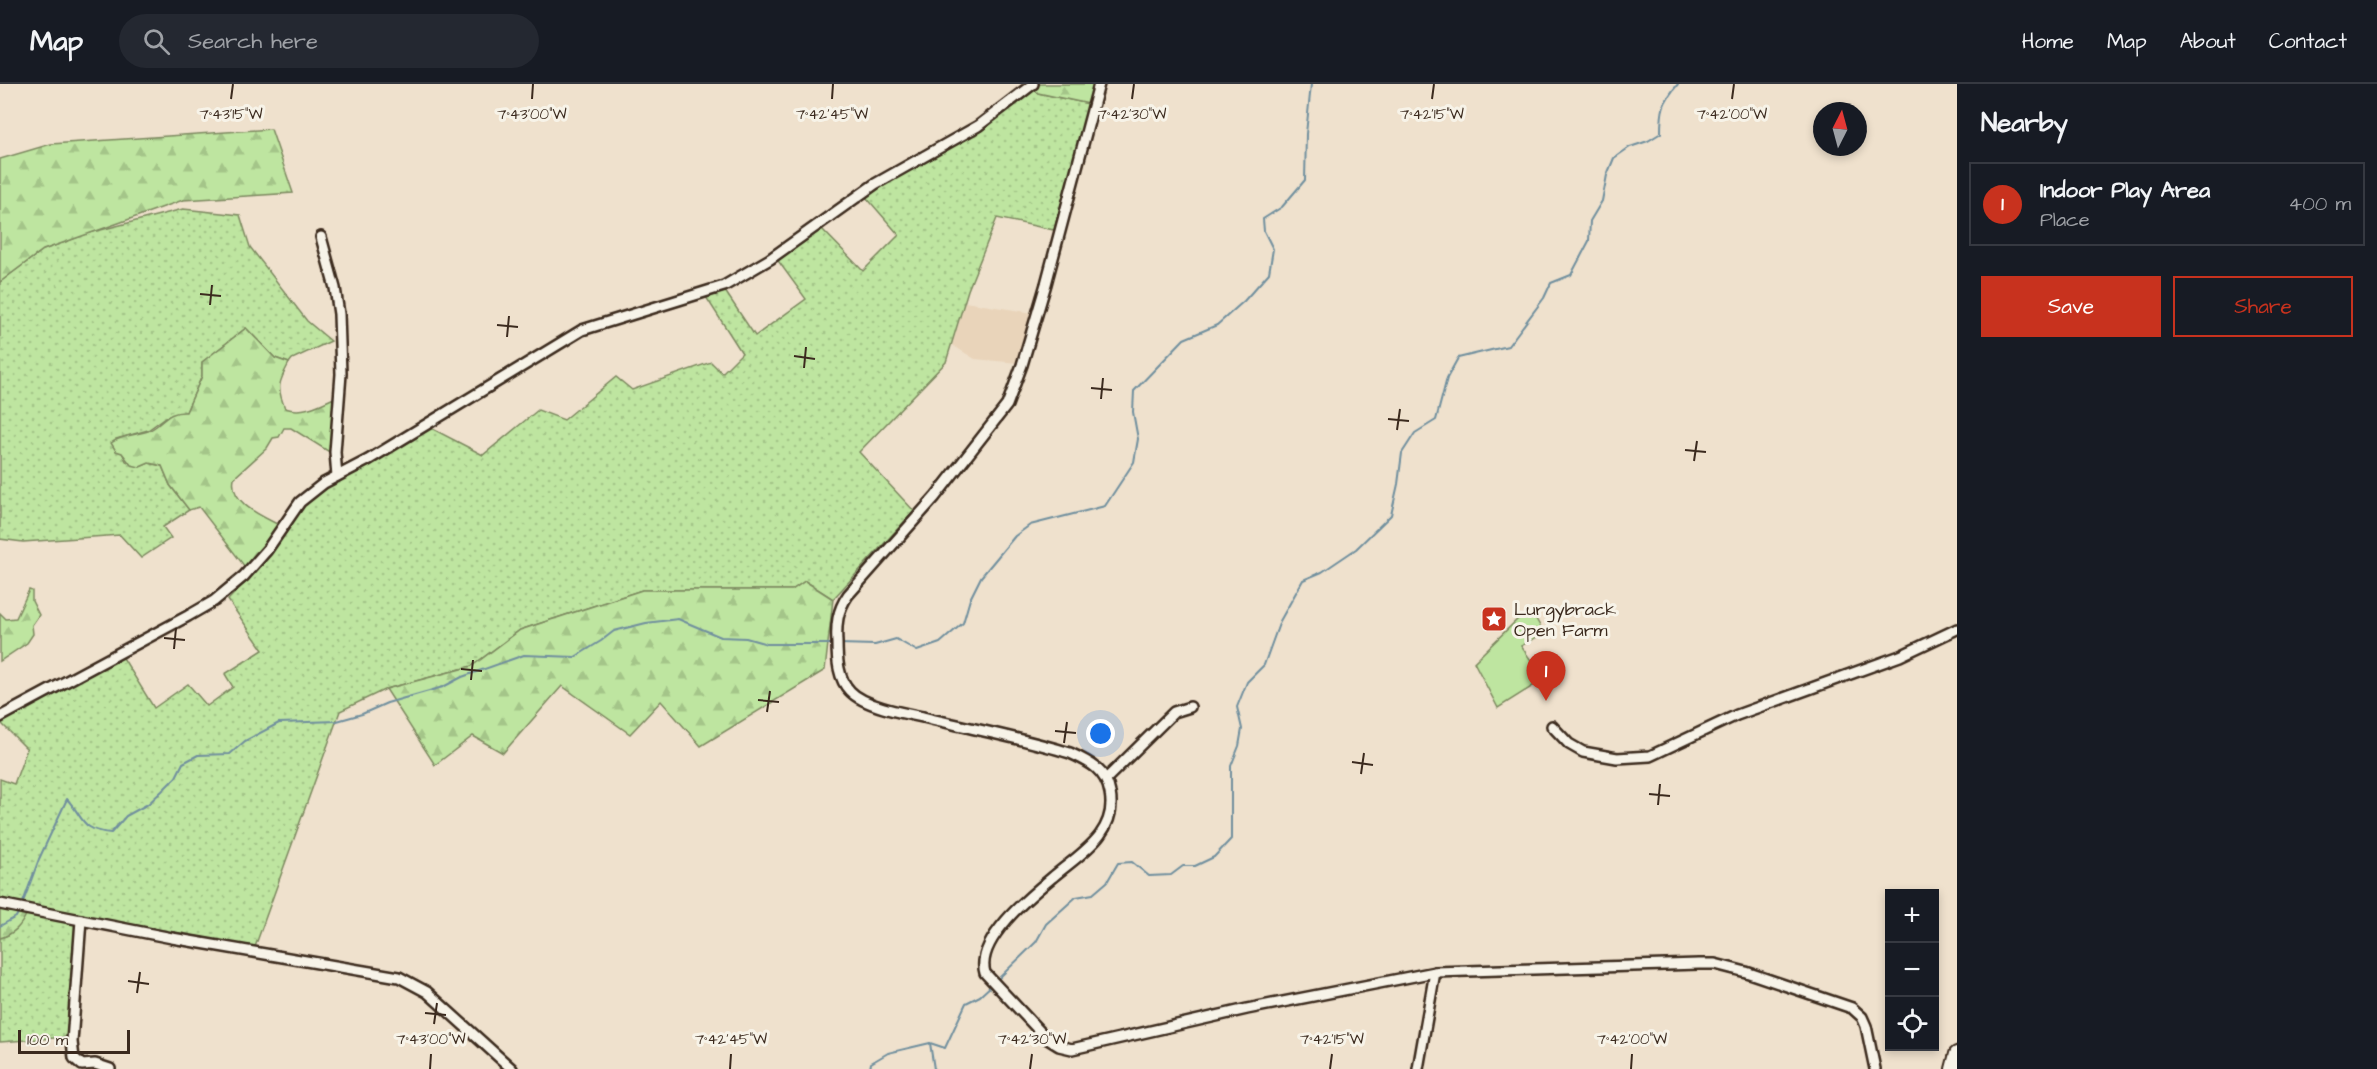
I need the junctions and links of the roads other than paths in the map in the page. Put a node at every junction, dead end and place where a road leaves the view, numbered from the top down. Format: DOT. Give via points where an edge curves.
graph roads {
  1 [pos="1033,84"];
  2 [pos="1100,84"];
  3 [pos="321,237"];
  4 [pos="337,476"];
  5 [pos="1957,629"];
  6 [pos="1190,707"];
  7 [pos="0,717"];
  8 [pos="1552,726"];
  9 [pos="1106,779"];
  10 [pos="0,904"];
  11 [pos="81,920"];
  12 [pos="1435,972"];
  13 [pos="1957,1054"];
  14 [pos="110,1069"];
  15 [pos="512,1069"];
  16 [pos="1418,1069"];
  17 [pos="1875,1069"];
  18 [pos="1953,1069"];
  1 -- 4 [label="street" via="978,126 874,184 770,259 724,286 582,330"];
  2 -- 9 [label="street" via="1046,284 1007,405 935,497 848,596 838,613 836,638 843,680 857,697 892,710 1070,753 1093,764"];
  3 -- 4 [label="street" via="339,314"];
  4 -- 7 [label="street" via="300,502 253,568 214,600"];
  5 -- 8 [label="street" via="1900,656 1737,715 1650,756 1617,758 1583,752"];
  6 -- 9 [label="street" via="1174,712"];
  9 -- 12 [label="street" via="1112,801 1104,830 1095,843 1039,888 999,929 983,959 987,975 1046,1038 1059,1046 1078,1049 1247,1009"];
  10 -- 11 [label="street"];
  11 -- 14 [label="street" via="72,1030 74,1058 82,1065"];
  11 -- 15 [label="street" via="399,977 428,992"];
  12 -- 16 [label="street"];
  12 -- 17 [label="street" via="1723,966 1852,1008 1863,1017"];
  13 -- 18 [label="highway"];
}
